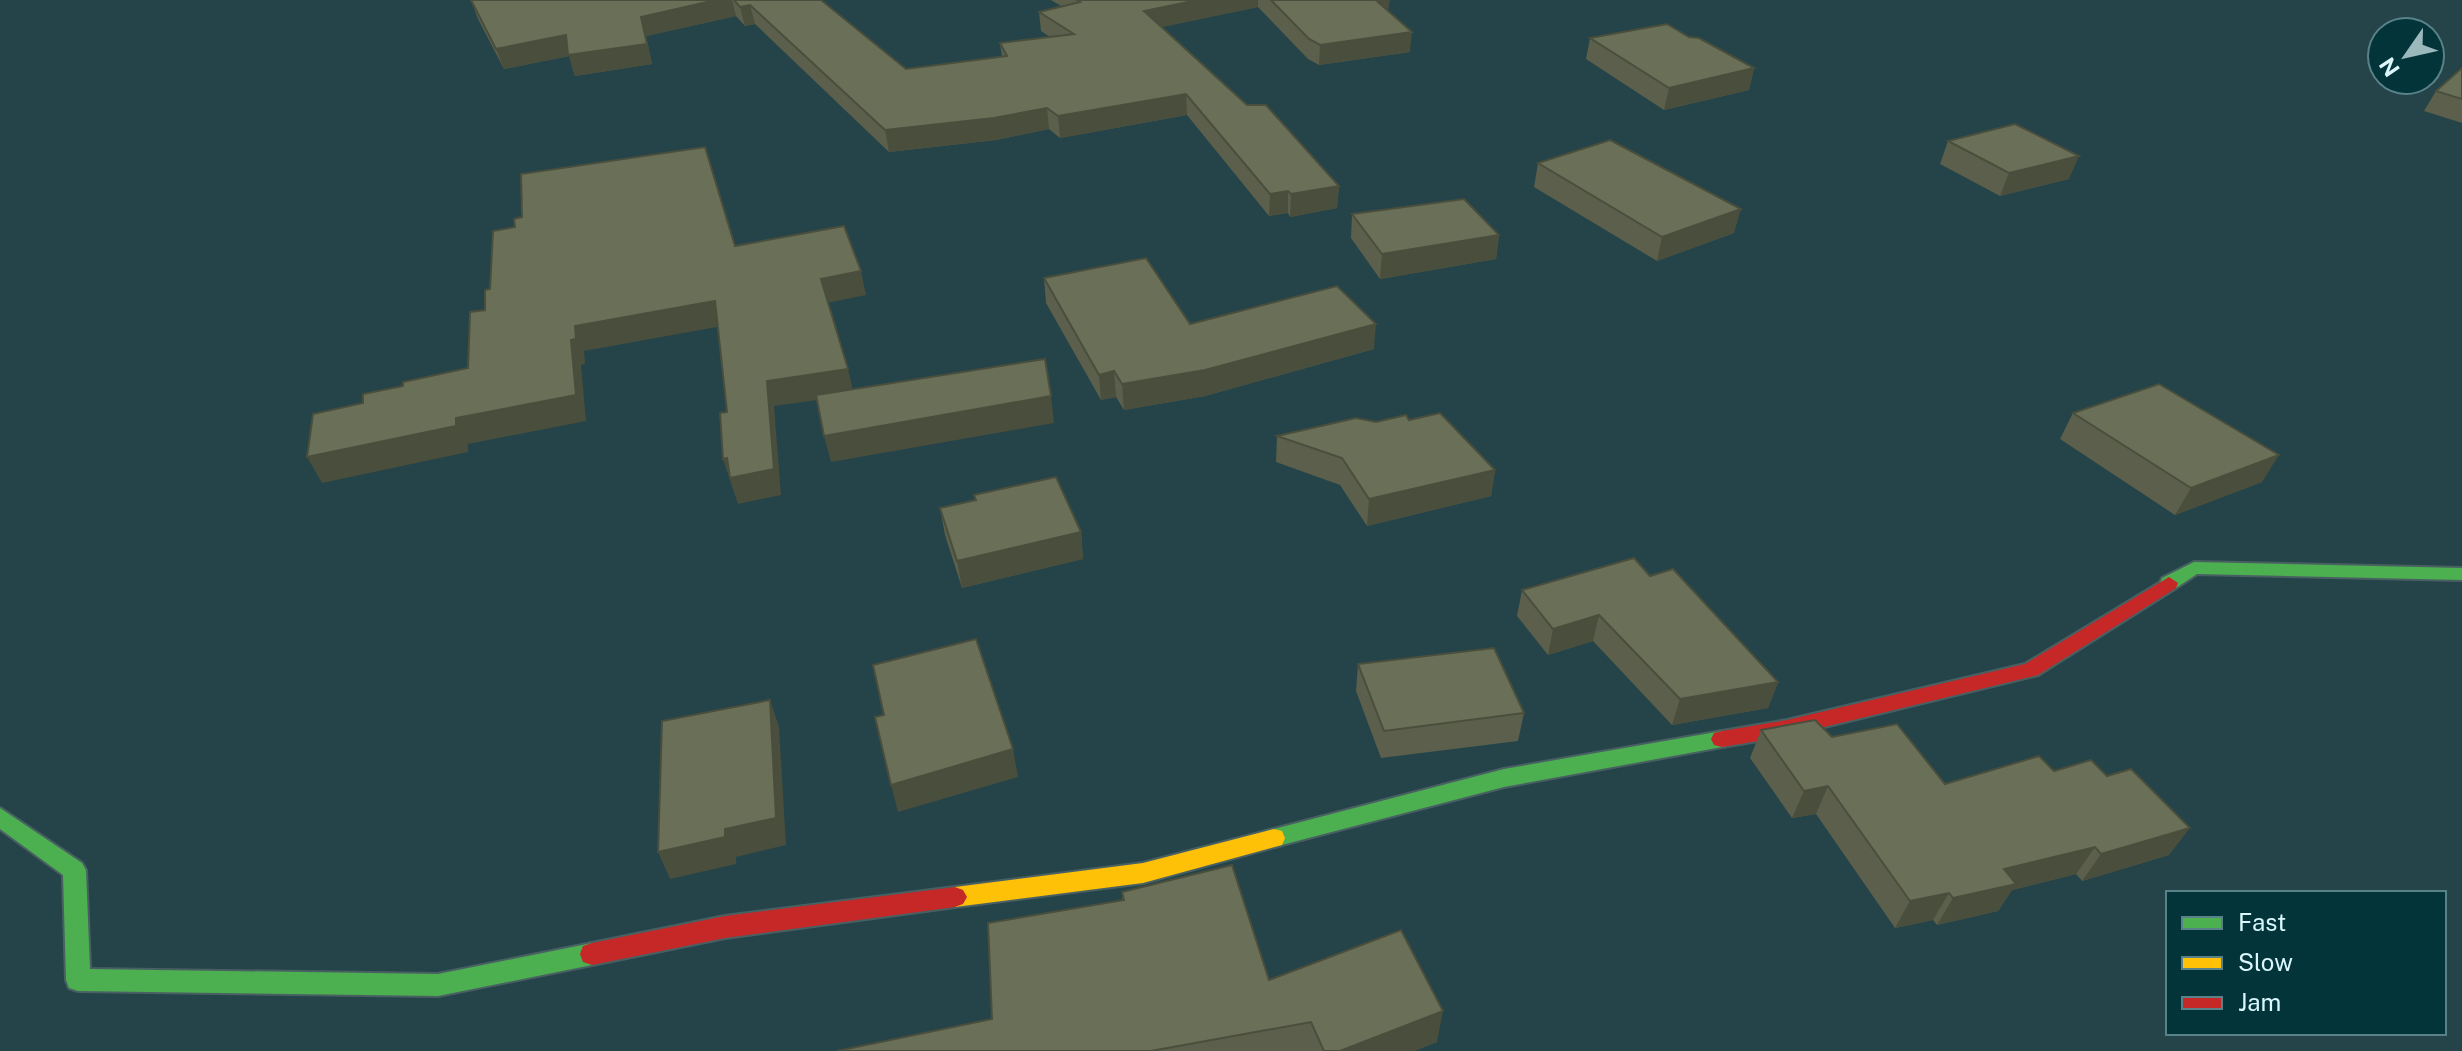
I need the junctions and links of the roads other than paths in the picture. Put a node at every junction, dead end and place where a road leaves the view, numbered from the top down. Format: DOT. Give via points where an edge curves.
graph roads {
  1 [pos="2462,574"];
  2 [pos="0,817"];
  1 -- 2 [label="street" via="2194,568 2031,670 1787,728 1504,778 1143,873 725,927 438,985 78,980 74,870"];
}
